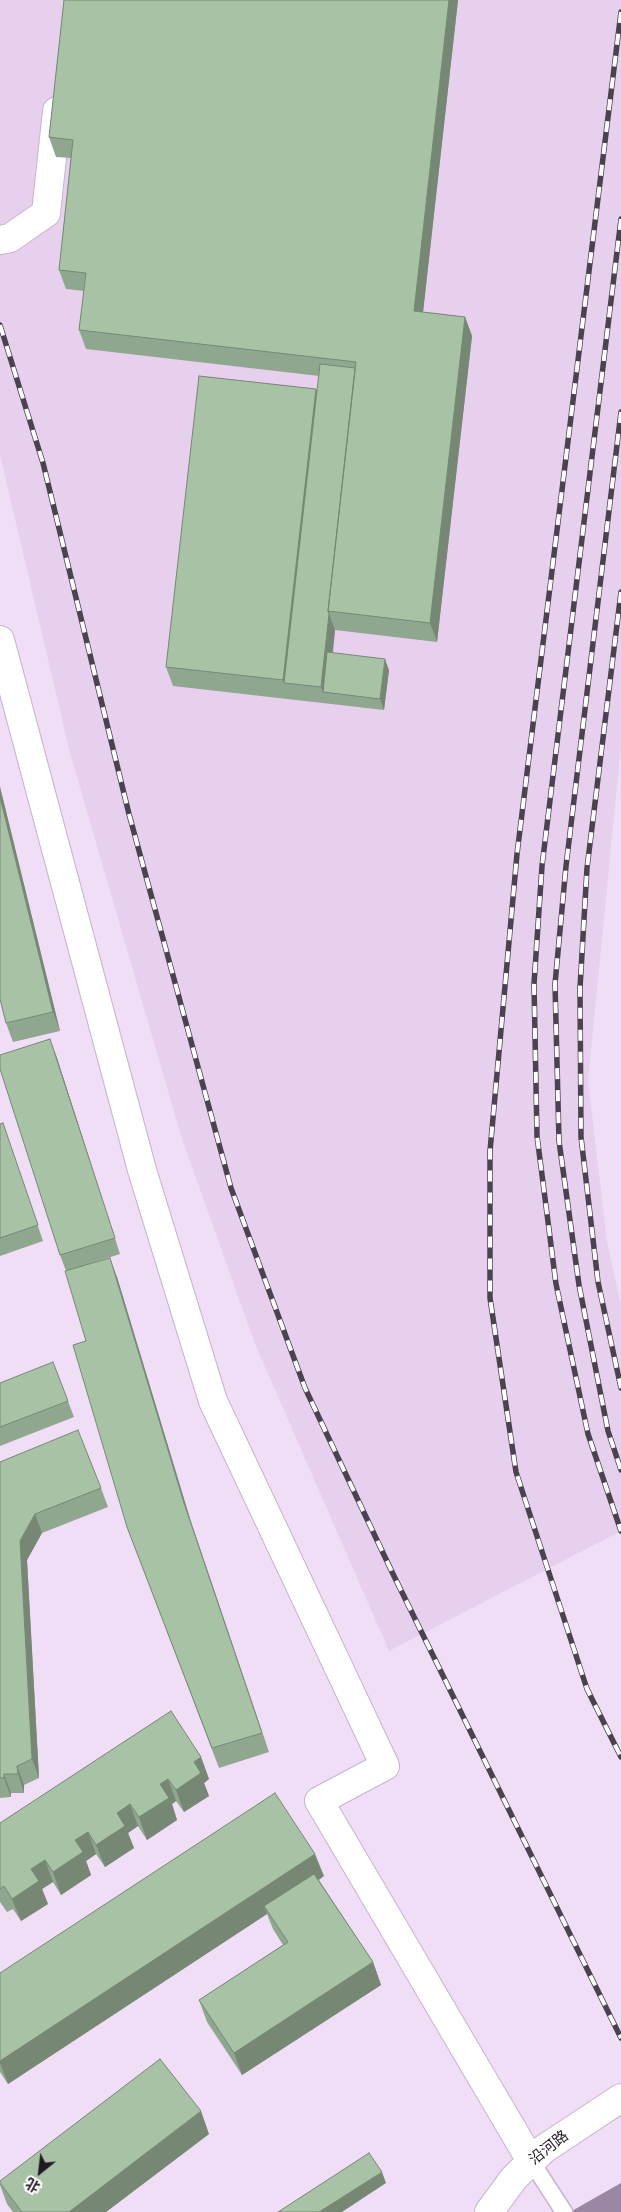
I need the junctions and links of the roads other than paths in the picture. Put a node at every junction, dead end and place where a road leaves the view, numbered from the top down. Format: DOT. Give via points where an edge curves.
graph roads {
  1 [pos="60,87"];
  2 [pos="0,240"];
  3 [pos="0,640"];
  4 [pos="621,2098"];
  5 [pos="531,2161"];
  6 [pos="489,2212"];
  7 [pos="564,2212"];
  1 -- 2 [label="street" via="46,213 10,238"];
  3 -- 5 [label="street" via="142,1170 213,1401 385,1766 319,1801"];
  4 -- 5 [label="street, 沿河路"];
  5 -- 6 [label="street, 沿河路"];
  5 -- 7 [label="lane"];
}
